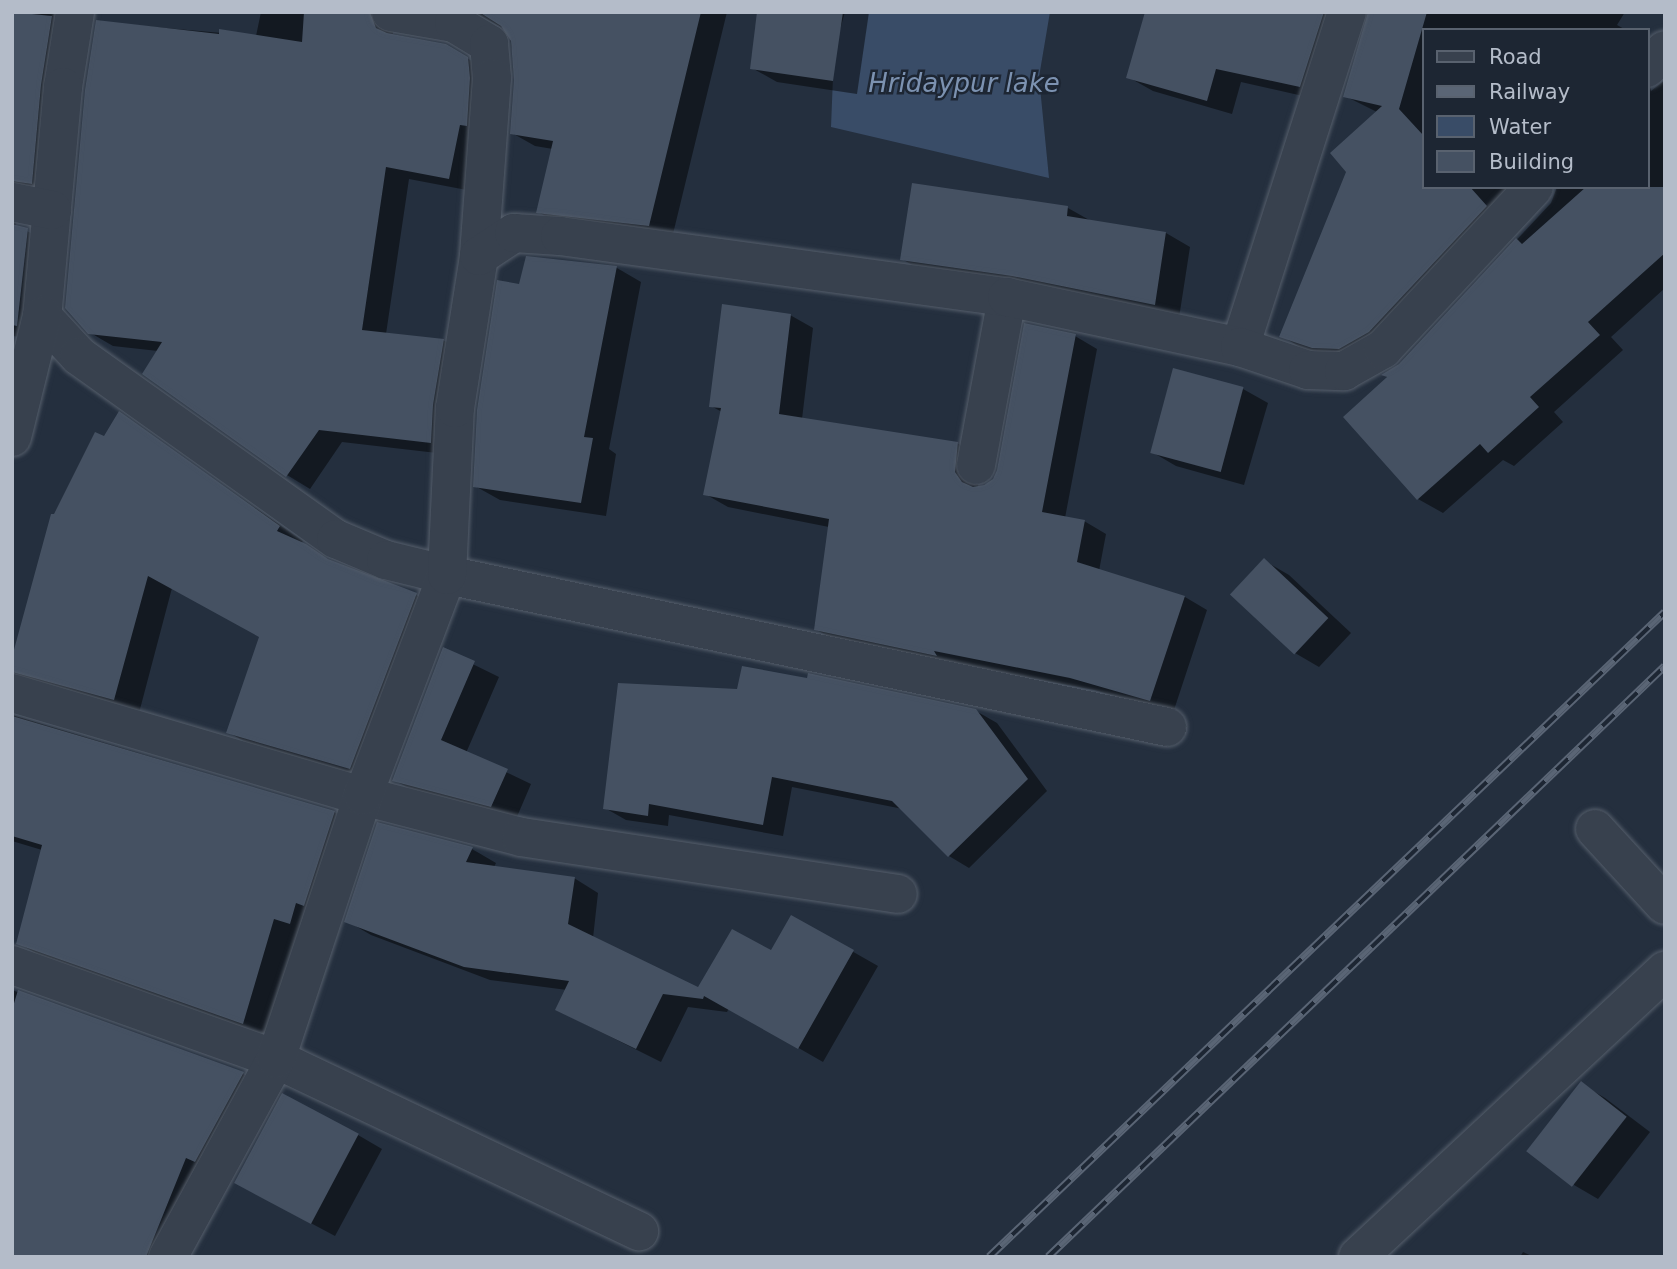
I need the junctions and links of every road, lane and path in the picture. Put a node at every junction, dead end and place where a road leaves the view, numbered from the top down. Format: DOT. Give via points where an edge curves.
graph roads {
  1 [pos="75,12"];
  2 [pos="391,12"];
  3 [pos="1347,12"];
  4 [pos="1665,50"];
  5 [pos="1649,66"];
  6 [pos="1532,189"];
  7 [pos="12,202"];
  8 [pos="52,210"];
  9 [pos="479,256"];
  10 [pos="1007,297"];
  11 [pos="43,316"];
  12 [pos="1240,347"];
  13 [pos="12,437"];
  14 [pos="976,465"];
  15 [pos="447,575"];
  16 [pos="12,693"];
  17 [pos="1167,727"];
  18 [pos="363,796"];
  19 [pos="1595,829"];
  20 [pos="898,894"];
  21 [pos="1665,905"];
  22 [pos="12,965"];
  23 [pos="1665,971"];
  24 [pos="276,1059"];
  25 [pos="639,1231"];
  26 [pos="168,1257"];
  27 [pos="1358,1257"];
  1 -- 8 [label="street"];
  2 -- 9 [label="street" via="454,23 489,44 492,78"];
  3 -- 12 [label="street"];
  4 -- 5 [label="street"];
  6 -- 12 [label="street" via="1383,349 1344,371 1308,370"];
  7 -- 8 [label="street"];
  8 -- 11 [label="street"];
  9 -- 10 [label="street" via="514,233 560,236"];
  9 -- 15 [label="street" via="455,408"];
  10 -- 12 [label="street"];
  10 -- 14 [label="street"];
  11 -- 13 [label="street"];
  11 -- 15 [label="street" via="79,356 336,539 386,560"];
  15 -- 17 [label="street"];
  15 -- 18 [label="street"];
  16 -- 18 [label="street"];
  18 -- 20 [label="street" via="521,837"];
  18 -- 24 [label="street"];
  19 -- 21 [label="street"];
  22 -- 24 [label="street"];
  23 -- 27 [label="street"];
  24 -- 25 [label="street"];
  24 -- 26 [label="street"];
}
